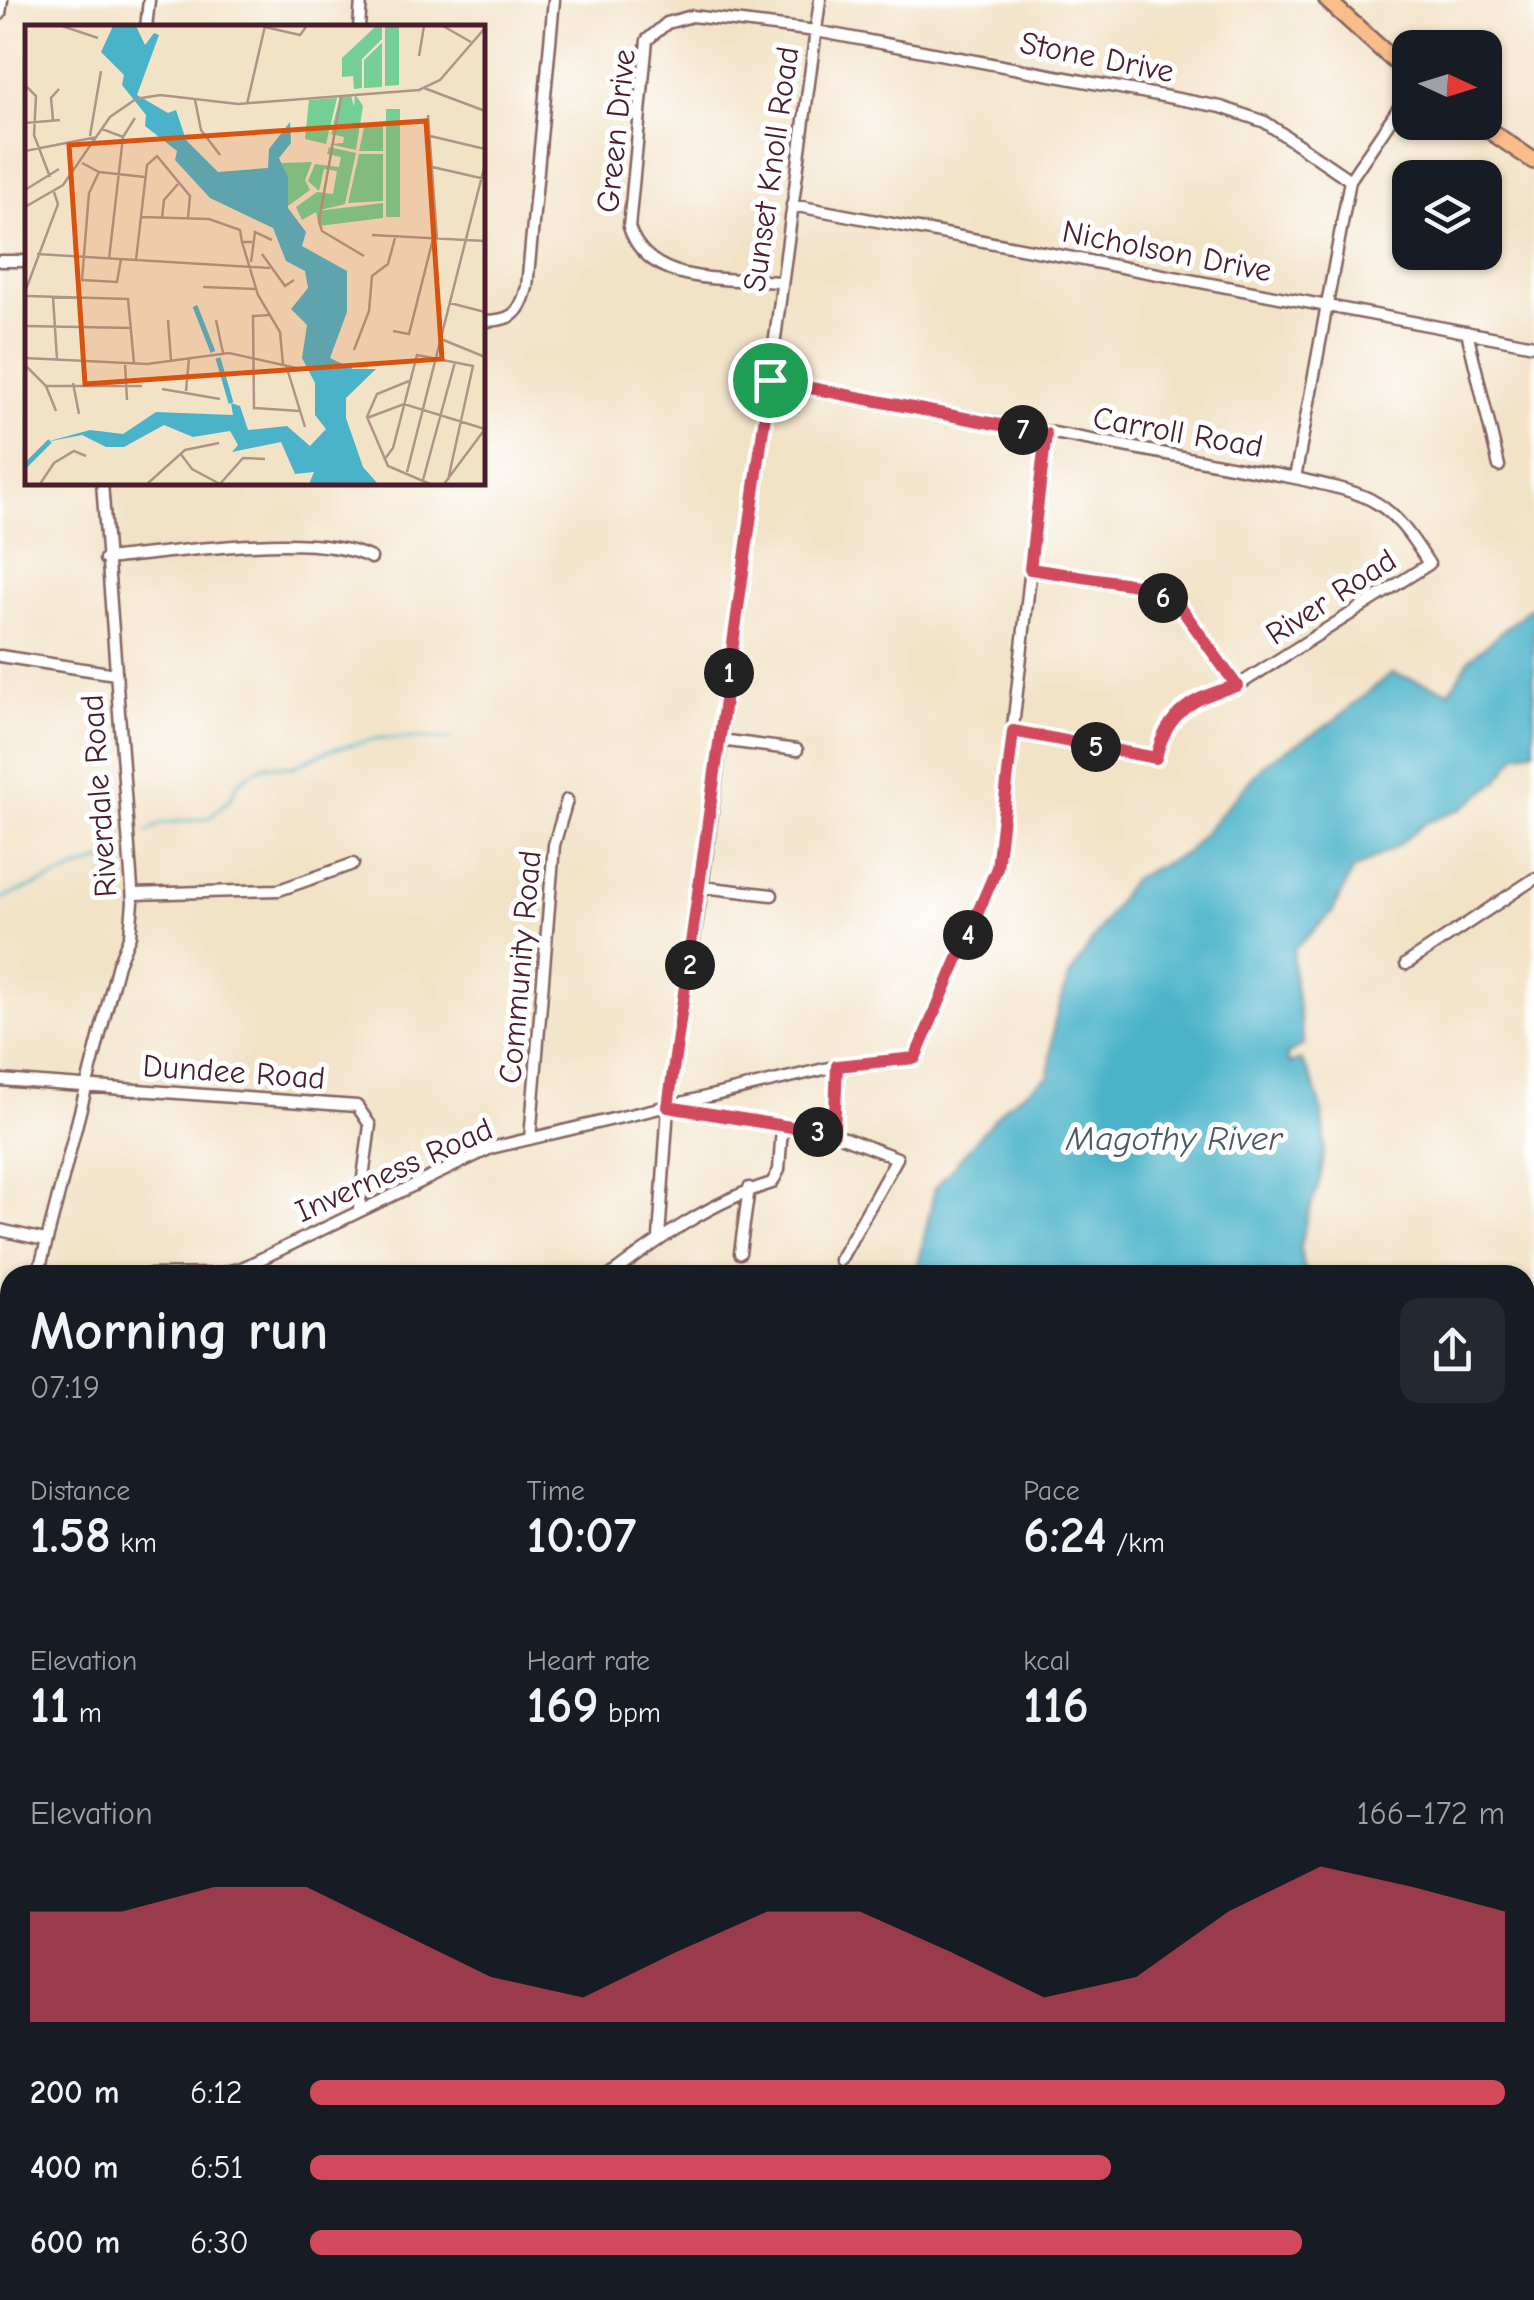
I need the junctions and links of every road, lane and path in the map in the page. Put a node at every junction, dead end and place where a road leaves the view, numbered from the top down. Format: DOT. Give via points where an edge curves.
graph roads {
  1 [pos="2,0"];
  2 [pos="150,0"];
  3 [pos="361,0"];
  4 [pos="554,0"];
  5 [pos="820,0"];
  6 [pos="1327,0"];
  7 [pos="0,14"];
  8 [pos="146,25"];
  9 [pos="359,25"];
  10 [pos="816,31"];
  11 [pos="1392,59"];
  12 [pos="1392,118"];
  13 [pos="1502,139"];
  14 [pos="1534,161"];
  15 [pos="1350,180"];
  16 [pos="792,205"];
  17 [pos="780,282"];
  18 [pos="1324,307"];
  19 [pos="485,321"];
  20 [pos="1468,332"];
  21 [pos="1534,345"];
  22 [pos="770,380"];
  23 [pos="1046,434"];
  24 [pos="1499,466"];
  25 [pos="1295,478"];
  26 [pos="102,485"];
  27 [pos="371,558"];
  28 [pos="105,559"];
  29 [pos="1428,564"];
  30 [pos="1030,569"];
  31 [pos="0,656"];
  32 [pos="115,674"];
  33 [pos="1237,686"];
  34 [pos="1013,731"];
  35 [pos="720,740"];
  36 [pos="797,750"];
  37 [pos="567,800"];
  38 [pos="353,864"];
  39 [pos="1534,879"];
  40 [pos="702,887"];
  41 [pos="134,894"];
  42 [pos="772,895"];
  43 [pos="1406,964"];
  44 [pos="837,1066"];
  45 [pos="0,1080"];
  46 [pos="85,1087"];
  47 [pos="668,1107"];
  48 [pos="782,1128"];
  49 [pos="834,1134"];
  50 [pos="530,1139"];
  51 [pos="750,1188"];
  52 [pos="359,1208"];
  53 [pos="0,1230"];
  54 [pos="659,1238"];
  55 [pos="45,1240"];
  56 [pos="740,1253"];
  57 [pos="840,1260"];
  58 [pos="40,1265"];
  59 [pos="248,1265"];
  60 [pos="624,1265"];
  1 -- 7 [label="street"];
  2 -- 8 [label="street"];
  3 -- 9 [label="street"];
  4 -- 19 [label="street" via="527,287 521,310"];
  5 -- 10 [label="street, Sunset Knoll Road"];
  6 -- 11 [label="main road"];
  10 -- 15 [label="street, Stone Drive" via="1221,107 1265,122"];
  10 -- 16 [label="street, Sunset Knoll Road"];
  10 -- 17 [label="street, Green Drive" via="692,16 668,23 647,40 629,227 636,248 656,267 680,273"];
  12 -- 15 [label="street"];
  13 -- 14 [label="main road"];
  15 -- 18 [label="street"];
  16 -- 17 [label="street, Sunset Knoll Road"];
  16 -- 18 [label="street, Nicholson Drive"];
  17 -- 22 [label="street, Sunset Knoll Road"];
  18 -- 20 [label="street, Nicholson Drive"];
  18 -- 25 [label="street"];
  20 -- 21 [label="street, Nicholson Drive"];
  20 -- 24 [label="street"];
  22 -- 23 [label="street, Carroll Road"];
  22 -- 35 [label="street, Sunset Knoll Road"];
  23 -- 25 [label="street, Carroll Road"];
  23 -- 30 [label="street"];
  25 -- 29 [label="street, Carroll Road" via="1371,496 1402,521"];
  26 -- 28 [label="street, Riverdale Road"];
  27 -- 28 [label="street" via="348,547 242,547"];
  28 -- 32 [label="street, Riverdale Road"];
  29 -- 33 [label="street, River Road"];
  30 -- 33 [label="street" via="1143,586 1181,608"];
  30 -- 34 [label="street"];
  31 -- 32 [label="street"];
  32 -- 41 [label="street, Riverdale Road"];
  33 -- 34 [label="street, River Road" via="1206,693 1180,709 1161,736 1156,758"];
  34 -- 44 [label="street, Inverness Road" via="997,868 915,1058"];
  35 -- 36 [label="street"];
  35 -- 40 [label="street, Sunset Knoll Road"];
  37 -- 50 [label="street, Community Road" via="554,845"];
  38 -- 41 [label="street" via="279,890"];
  39 -- 43 [label="street"];
  40 -- 42 [label="street"];
  40 -- 47 [label="street, Sunset Knoll Road"];
  41 -- 46 [label="street, Riverdale Road" via="130,934"];
  44 -- 47 [label="street, Inverness Road"];
  44 -- 49 [label="street"];
  45 -- 46 [label="street, Dundee Road"];
  46 -- 52 [label="street, Dundee Road" via="357,1106 370,1125"];
  46 -- 55 [label="street, Riverdale Road"];
  47 -- 48 [label="street"];
  47 -- 50 [label="street, Inverness Road"];
  47 -- 54 [label="street, Sunset Knoll Road"];
  48 -- 49 [label="street"];
  48 -- 51 [label="street" via="776,1178"];
  49 -- 57 [label="street" via="897,1158"];
  50 -- 52 [label="street, Inverness Road" via="491,1148"];
  51 -- 54 [label="street"];
  51 -- 56 [label="street"];
  52 -- 59 [label="street, Inverness Road"];
  53 -- 55 [label="street"];
  54 -- 60 [label="street"];
  55 -- 58 [label="street, Riverdale Road"];
}
